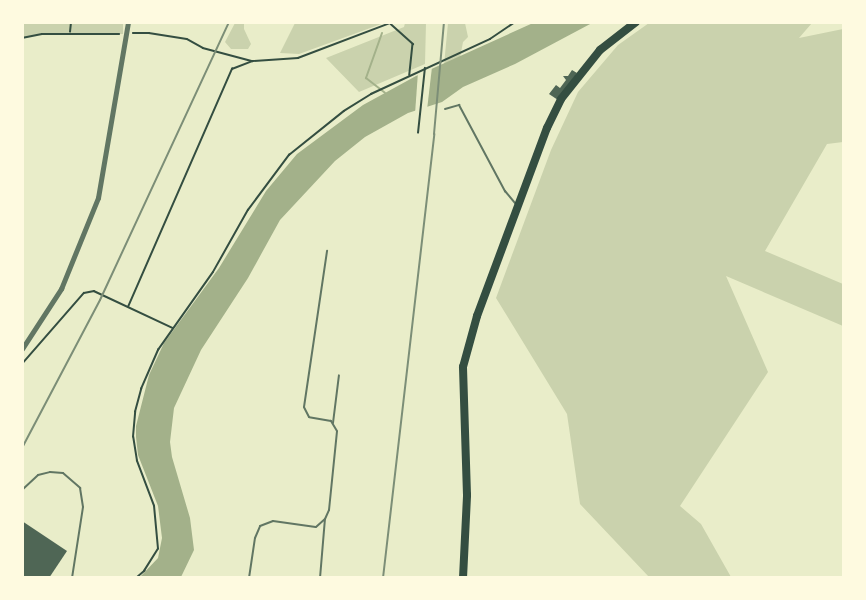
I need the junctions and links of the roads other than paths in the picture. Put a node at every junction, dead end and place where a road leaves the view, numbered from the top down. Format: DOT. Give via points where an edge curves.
graph roads {
  1 [pos="128,22"];
  2 [pos="636,22"];
  3 [pos="445,109"];
  4 [pos="519,209"];
  5 [pos="327,250"];
  6 [pos="22,349"];
  7 [pos="339,375"];
  8 [pos="333,423"];
  9 [pos="22,490"];
  10 [pos="326,519"];
  11 [pos="72,578"];
  12 [pos="249,578"];
  13 [pos="320,578"];
  14 [pos="464,578"];
  1 -- 6 [label="street" via="98,198 62,289"];
  2 -- 4 [label="highway" via="600,50 561,99"];
  3 -- 4 [label="lane" via="459,105"];
  4 -- 14 [label="highway" via="477,316 463,367 467,495"];
  5 -- 8 [label="lane" via="304,407 309,417"];
  7 -- 8 [label="lane"];
  8 -- 10 [label="lane" via="337,437"];
  9 -- 11 [label="lane" via="38,475 50,472 63,473 80,488 83,507"];
  10 -- 12 [label="lane" via="316,527 273,521 260,526"];
  10 -- 13 [label="lane"];
}
